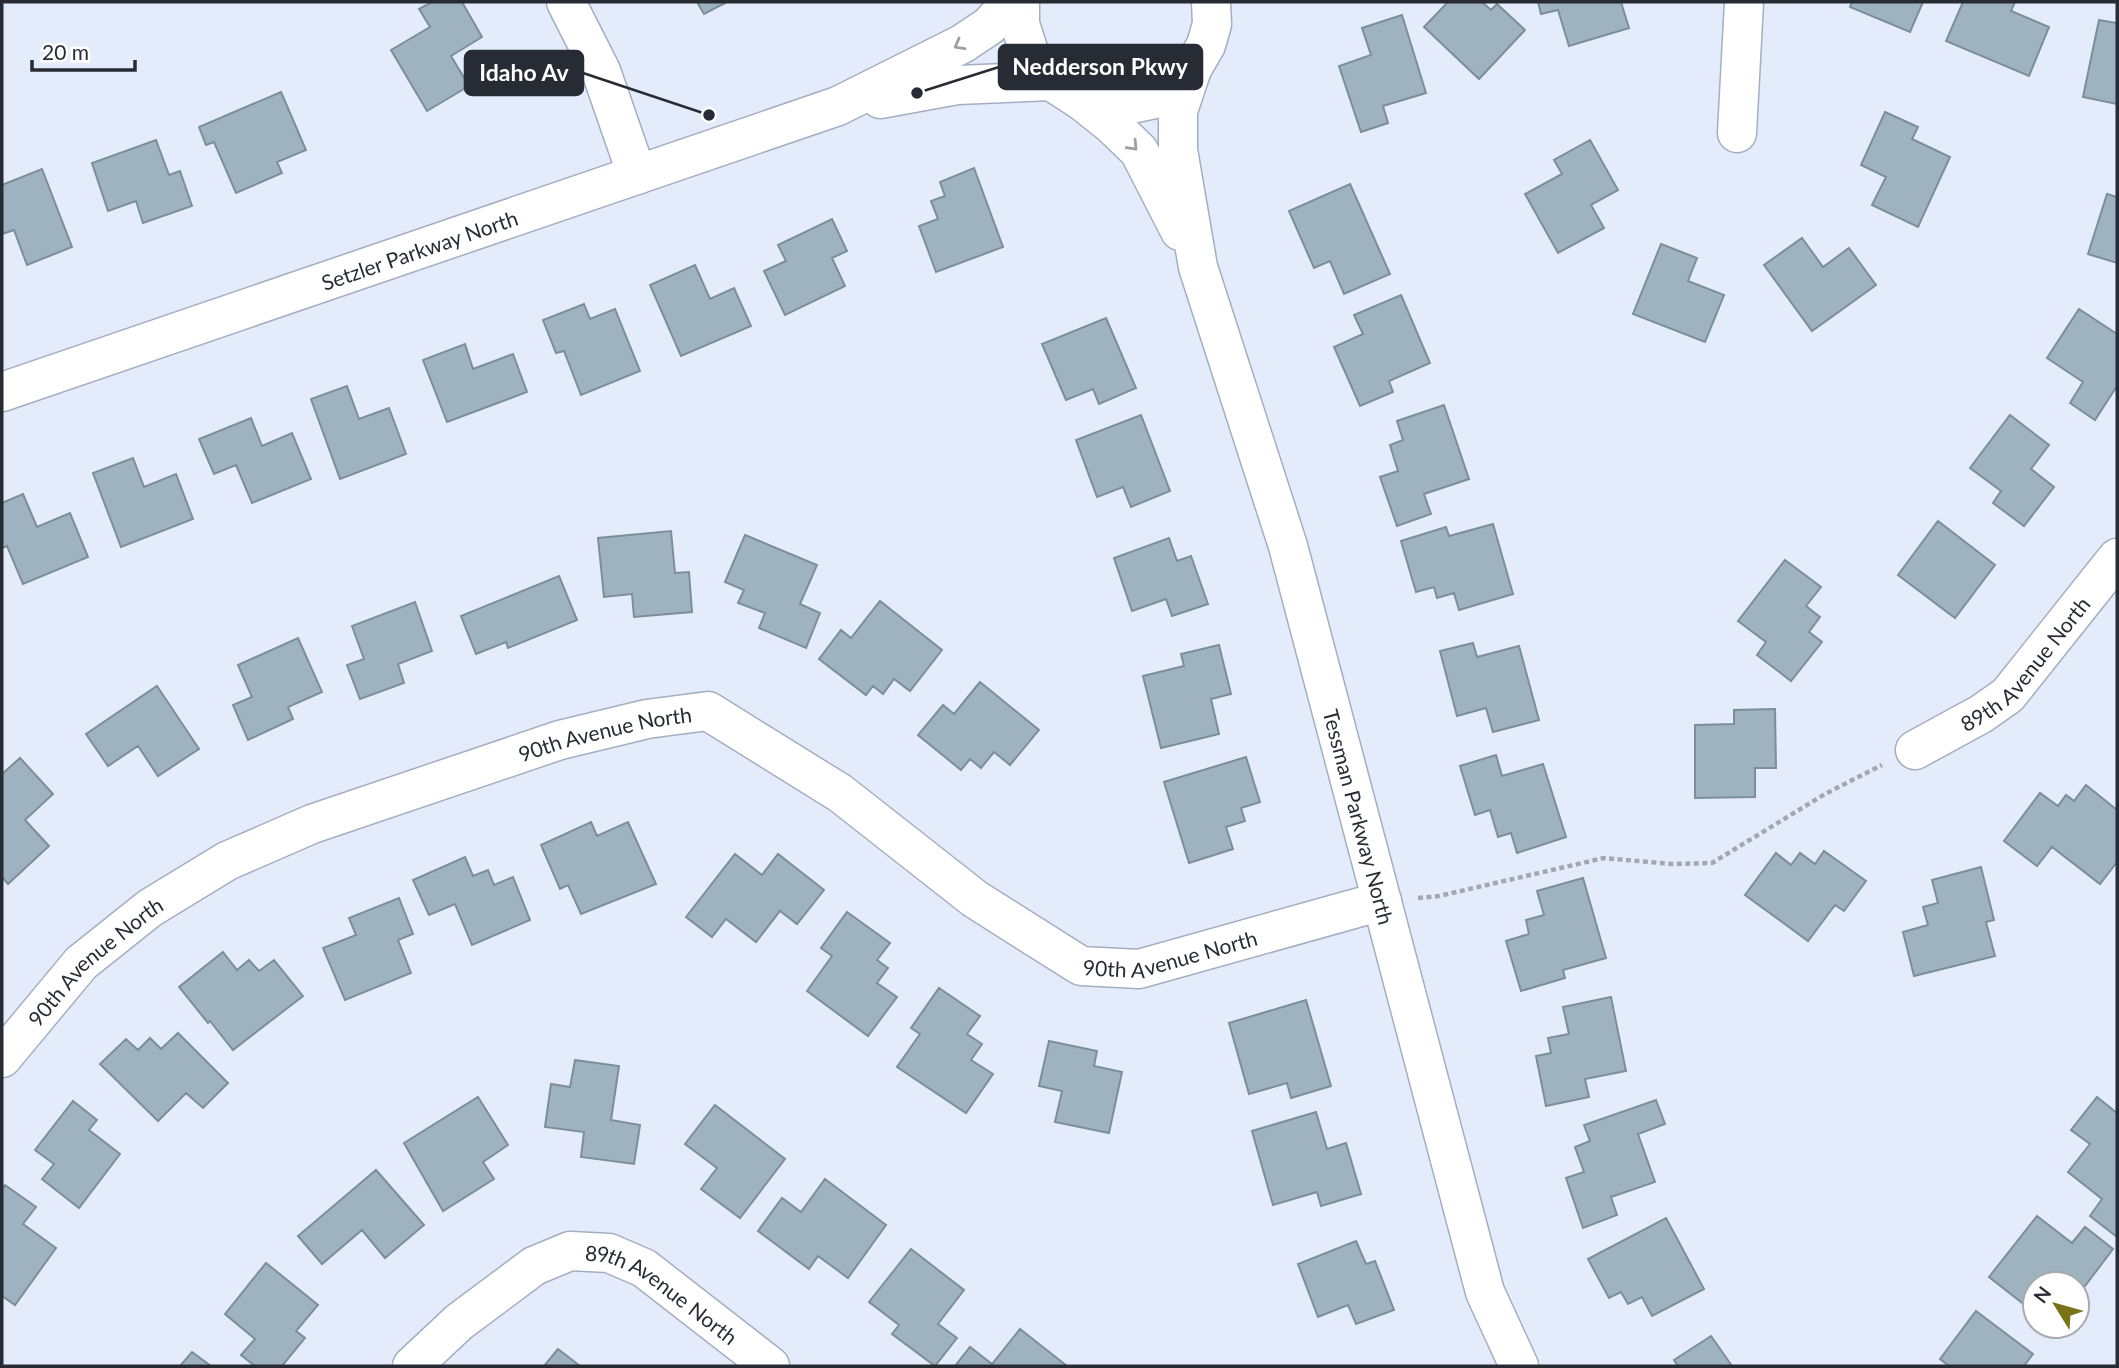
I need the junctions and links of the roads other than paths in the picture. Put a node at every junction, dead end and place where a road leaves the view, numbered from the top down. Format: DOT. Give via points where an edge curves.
graph roads {
  1 [pos="566,2"];
  2 [pos="1011,2"];
  3 [pos="1020,2"];
  4 [pos="1744,2"];
  5 [pos="1218,9"];
  6 [pos="1192,69"];
  7 [pos="1067,91"];
  8 [pos="838,106"];
  9 [pos="1737,133"];
  10 [pos="637,175"];
  11 [pos="1198,267"];
  12 [pos="2,392"];
  13 [pos="2117,558"];
  14 [pos="1915,750"];
  15 [pos="1382,901"];
  16 [pos="2,1058"];
  17 [pos="412,1366"];
  18 [pos="770,1366"];
  19 [pos="1519,1366"];
  1 -- 10 [label="street" via="601,71"];
  2 -- 8 [label="street, Setzler Parkway North, one-way" via="989,26 962,44"];
  3 -- 7 [label="street, Tessman Parkway North" via="1020,24 1030,55"];
  4 -- 9 [label="street"];
  5 -- 6 [label="street, Tessman Parkway North"];
  6 -- 7 [label="street, Setzler Parkway North" via="1154,99 1123,106"];
  6 -- 11 [label="street, Tessman Parkway North" via="1178,111 1178,150"];
  7 -- 8 [label="street, Setzler Parkway North" via="957,85"];
  7 -- 11 [label="street, Tessman Parkway North, one-way" via="1139,150"];
  8 -- 10 [label="street, Setzler Parkway North"];
  10 -- 12 [label="street, Setzler Parkway North"];
  11 -- 15 [label="street, Tessman Parkway North" via="1287,546"];
  13 -- 14 [label="street, 89th Avenue North" via="2008,695"];
  15 -- 16 [label="street, 90th Avenue North" via="1139,969 1081,966 975,899 840,793 708,710 560,740 312,824 227,861 150,908 81,963"];
  15 -- 19 [label="street, Tessman Parkway North" via="1485,1292"];
  17 -- 18 [label="street, 89th Avenue North" via="459,1322 534,1266 570,1251 609,1253 644,1268"];
}
